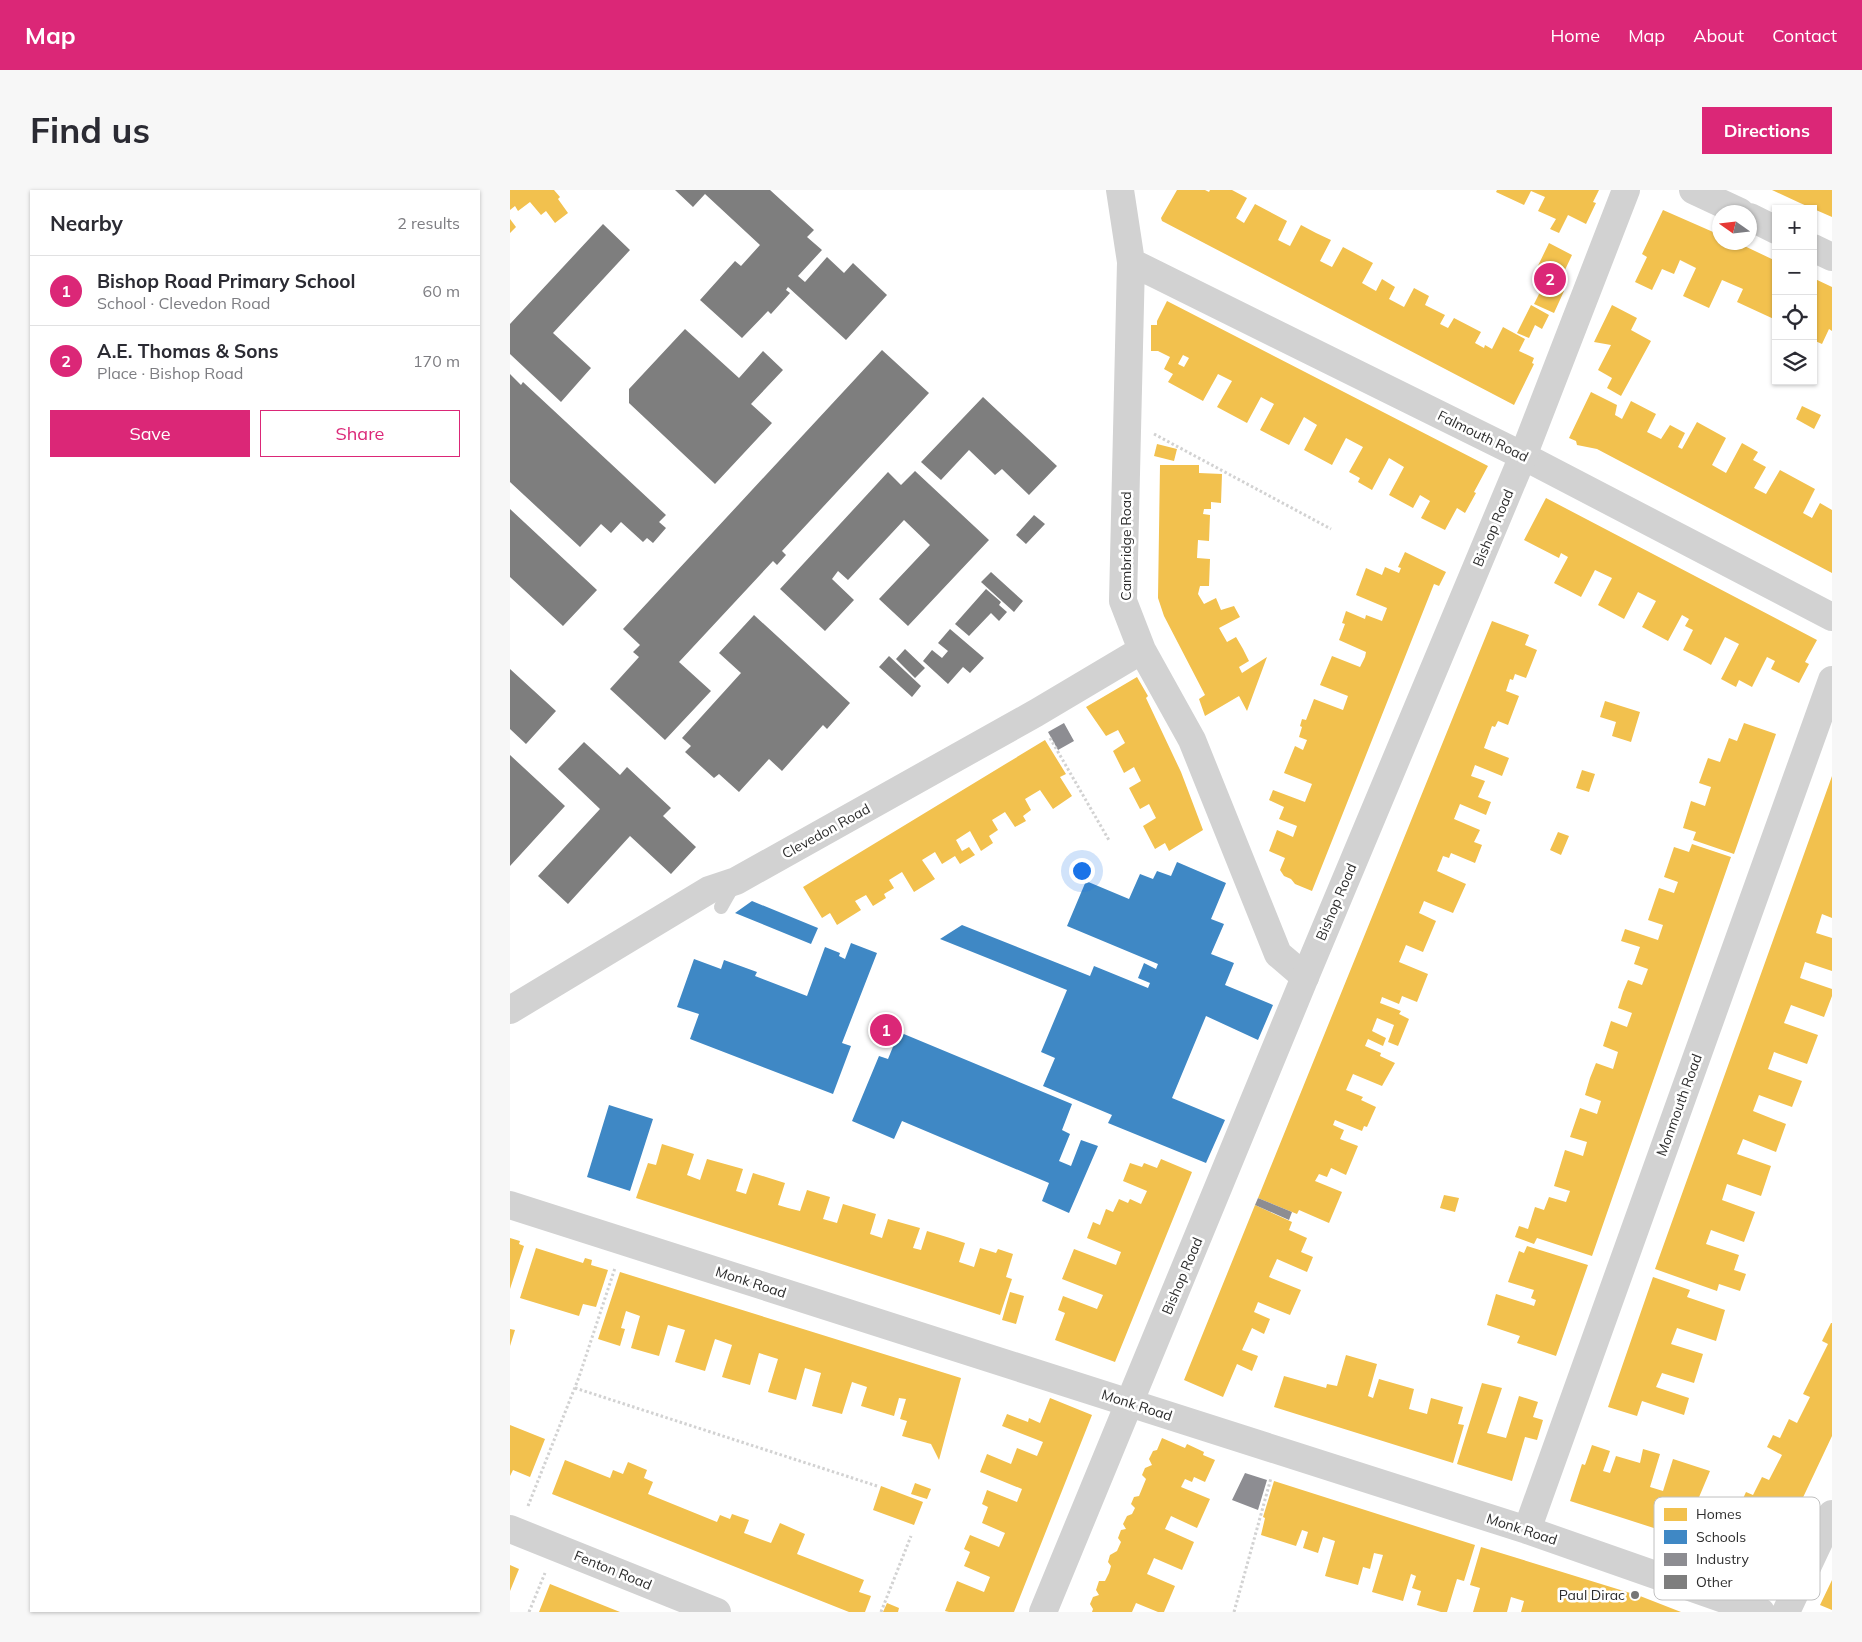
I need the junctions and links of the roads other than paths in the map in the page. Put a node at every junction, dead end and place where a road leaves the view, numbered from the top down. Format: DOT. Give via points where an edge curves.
graph roads {
  1 [pos="1120,190"];
  2 [pos="1626,190"];
  3 [pos="1693,190"];
  4 [pos="1725,205"];
  5 [pos="1757,220"];
  6 [pos="1772,228"];
  7 [pos="1817,250"];
  8 [pos="1832,257"];
  9 [pos="1131,262"];
  10 [pos="1523,456"];
  11 [pos="1832,617"];
  12 [pos="1142,650"];
  13 [pos="1832,680"];
  14 [pos="736,881"];
  15 [pos="720,907"];
  16 [pos="1304,978"];
  17 [pos="510,1010"];
  18 [pos="510,1205"];
  19 [pos="1129,1402"];
  20 [pos="1832,1514"];
  21 [pos="514,1530"];
  22 [pos="1527,1530"];
  23 [pos="1820,1540"];
  24 [pos="1654,1575"];
  25 [pos="1727,1600"];
  26 [pos="1792,1600"];
  27 [pos="717,1612"];
  28 [pos="1043,1612"];
  29 [pos="1761,1612"];
  30 [pos="1786,1612"];
  1 -- 9 [label="street, Cambridge Road"];
  2 -- 10 [label="street, Bishop Road"];
  3 -- 4 [label="street"];
  5 -- 6 [label="street"];
  7 -- 8 [label="street"];
  9 -- 10 [label="street, Falmouth Road"];
  9 -- 12 [label="street, Cambridge Road" via="1123,601"];
  10 -- 11 [label="street, Falmouth Road"];
  10 -- 16 [label="street, Bishop Road"];
  12 -- 14 [label="street, Clevedon Road"];
  12 -- 16 [label="street, Cambridge Road" via="1192,740 1278,954"];
  13 -- 22 [label="street, Monmouth Road"];
  14 -- 15 [label="lane"];
  14 -- 17 [label="street, Clevedon Road" via="709,890"];
  16 -- 19 [label="street, Bishop Road"];
  18 -- 19 [label="street, Monk Road"];
  19 -- 22 [label="street, Monk Road"];
  19 -- 28 [label="street, Bishop Road"];
  20 -- 23 [label="street"];
  21 -- 27 [label="street, Fenton Road"];
  22 -- 24 [label="street, Monk Road"];
  25 -- 29 [label="street, Monk Road"];
  26 -- 30 [label="street"];
}
